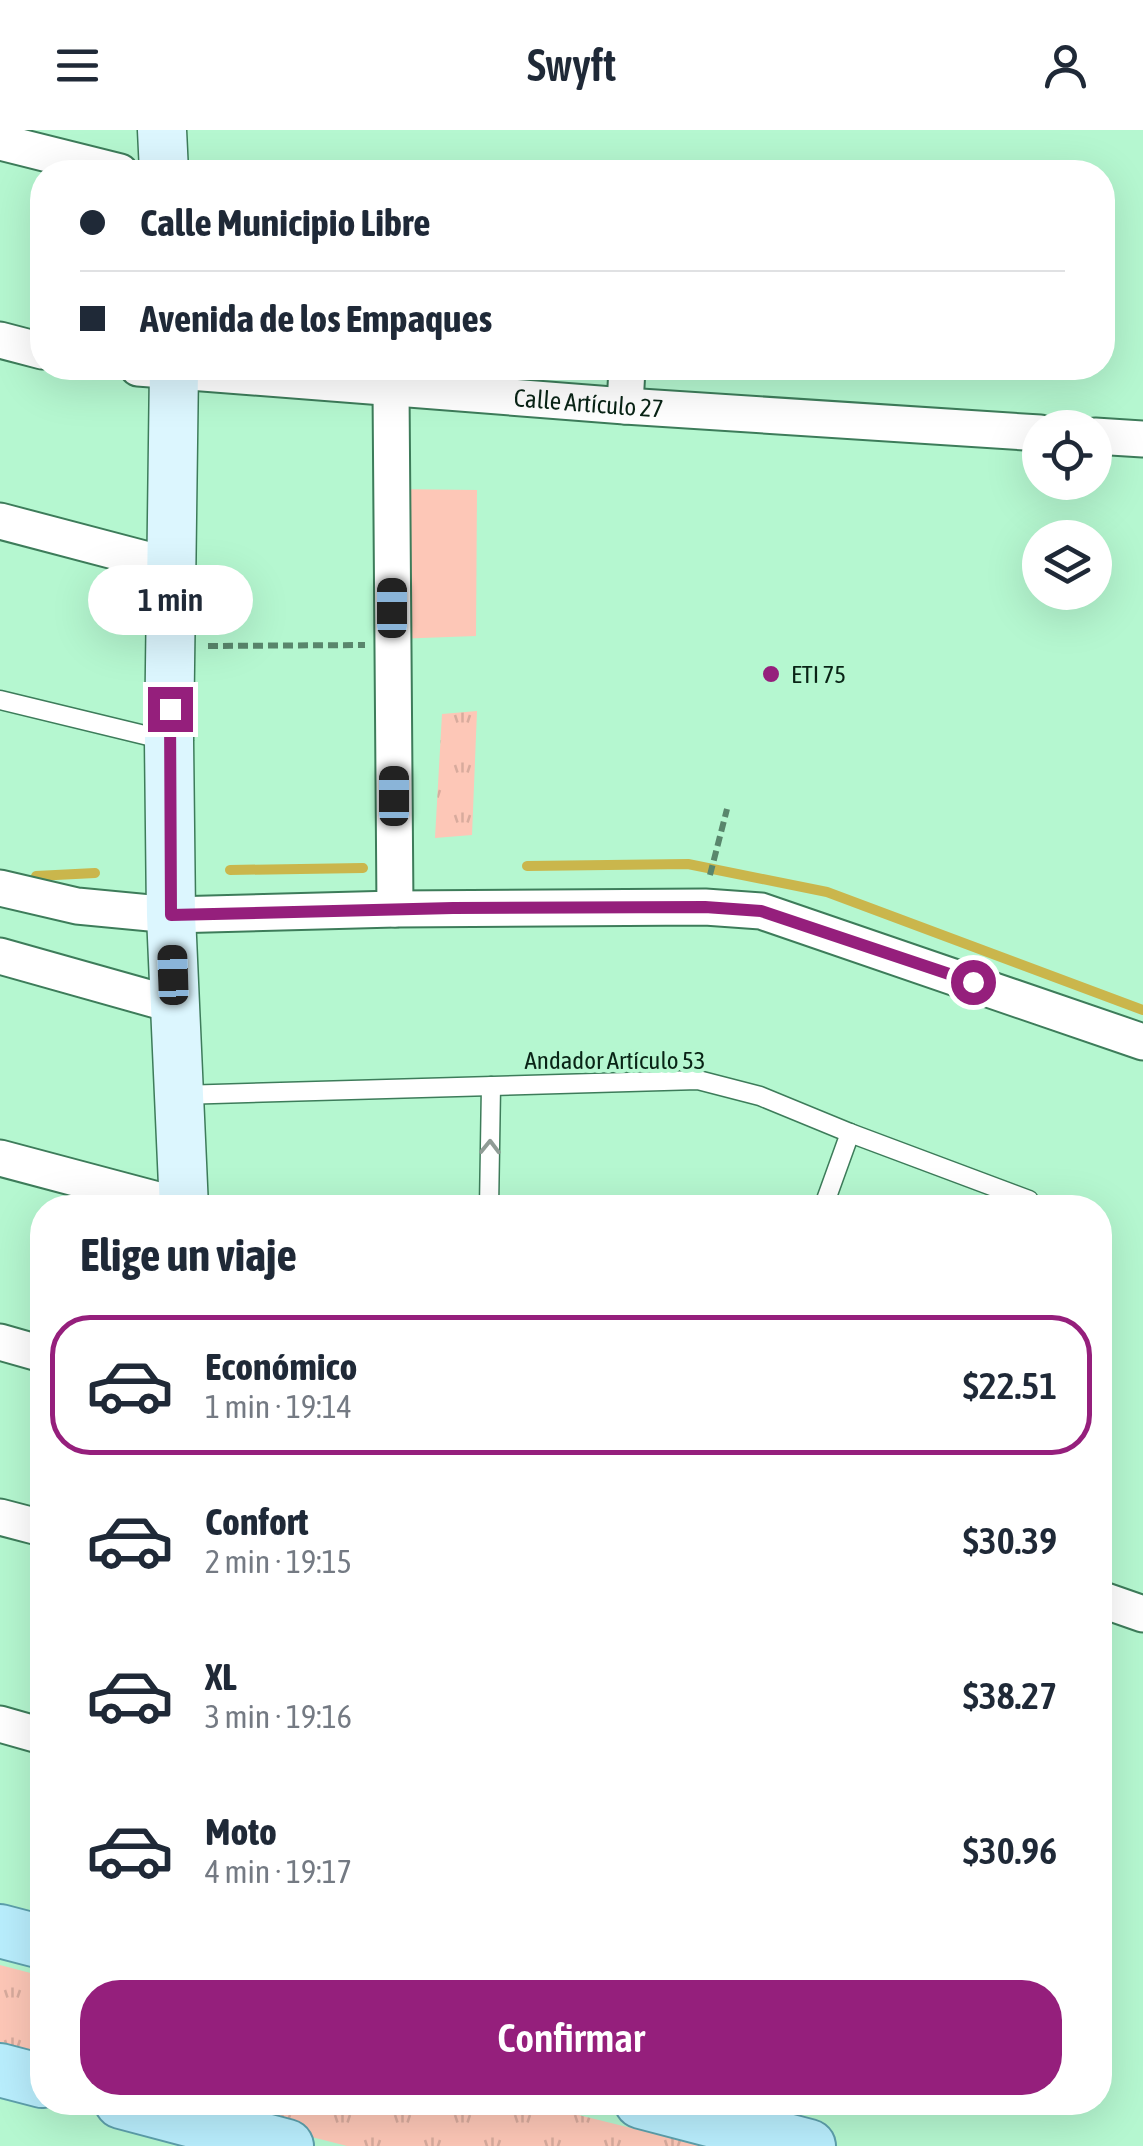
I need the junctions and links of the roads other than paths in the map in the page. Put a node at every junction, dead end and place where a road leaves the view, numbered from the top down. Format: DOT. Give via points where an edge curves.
graph roads {
  1 [pos="162,130"];
  2 [pos="0,142"];
  3 [pos="72,160"];
  4 [pos="163,160"];
  5 [pos="0,340"];
  6 [pos="30,349"];
  7 [pos="162,380"];
  8 [pos="287,380"];
  9 [pos="626,380"];
  10 [pos="390,389"];
  11 [pos="625,406"];
  12 [pos="1022,432"];
  13 [pos="1112,437"];
  14 [pos="1143,440"];
  15 [pos="0,520"];
  16 [pos="170,566"];
  17 [pos="0,700"];
  18 [pos="169,741"];
  19 [pos="0,888"];
  20 [pos="395,909"];
  21 [pos="171,915"];
  22 [pos="0,956"];
  23 [pos="174,1004"];
  24 [pos="1143,1042"];
  25 [pos="491,1086"];
  26 [pos="180,1094"];
  27 [pos="850,1134"];
  28 [pos="0,1158"];
  29 [pos="139,1195"];
  30 [pos="184,1195"];
  31 [pos="489,1195"];
  32 [pos="828,1195"];
  33 [pos="1015,1195"];
  34 [pos="0,1342"];
  35 [pos="30,1351"];
  36 [pos="0,1517"];
  37 [pos="30,1525"];
  38 [pos="1112,1603"];
  39 [pos="1143,1614"];
  40 [pos="0,1724"];
  41 [pos="30,1733"];
  42 [pos="0,1931"];
  43 [pos="30,1939"];
  44 [pos="0,2070"];
  45 [pos="30,2079"];
  46 [pos="196,2115"];
  47 [pos="690,2115"];
  48 [pos="287,2146"];
  49 [pos="809,2146"];
  1 -- 4 [label="main road"];
  2 -- 3 [label="street"];
  5 -- 6 [label="street"];
  7 -- 16 [label="main road"];
  8 -- 10 [label="street, Calle Artículo 27"];
  9 -- 11 [label="street"];
  10 -- 11 [label="street, Calle Artículo 27"];
  10 -- 20 [label="street"];
  11 -- 12 [label="street, Calle Artículo 27"];
  13 -- 14 [label="street"];
  15 -- 16 [label="street"];
  16 -- 18 [label="main road"];
  17 -- 18 [label="lane"];
  18 -- 21 [label="main road"];
  19 -- 21 [label="street" via="77,906"];
  20 -- 21 [label="street"];
  20 -- 24 [label="street" via="761,911"];
  21 -- 23 [label="main road"];
  22 -- 23 [label="street"];
  23 -- 26 [label="main road"];
  25 -- 26 [label="lane, Andador Artículo 53"];
  25 -- 27 [label="lane, Andador Artículo 53" via="698,1080 760,1096"];
  31 -- 25 [label="lane, one-way"];
  26 -- 30 [label="main road"];
  27 -- 32 [label="lane"];
  27 -- 33 [label="lane, Andador Artículo 53"];
  28 -- 29 [label="street"];
  34 -- 35 [label="street"];
  36 -- 37 [label="street"];
  38 -- 39 [label="street"];
  40 -- 41 [label="street"];
  42 -- 43 [label="main road"];
  44 -- 45 [label="main road"];
  46 -- 48 [label="main road"];
  47 -- 49 [label="main road"];
}
